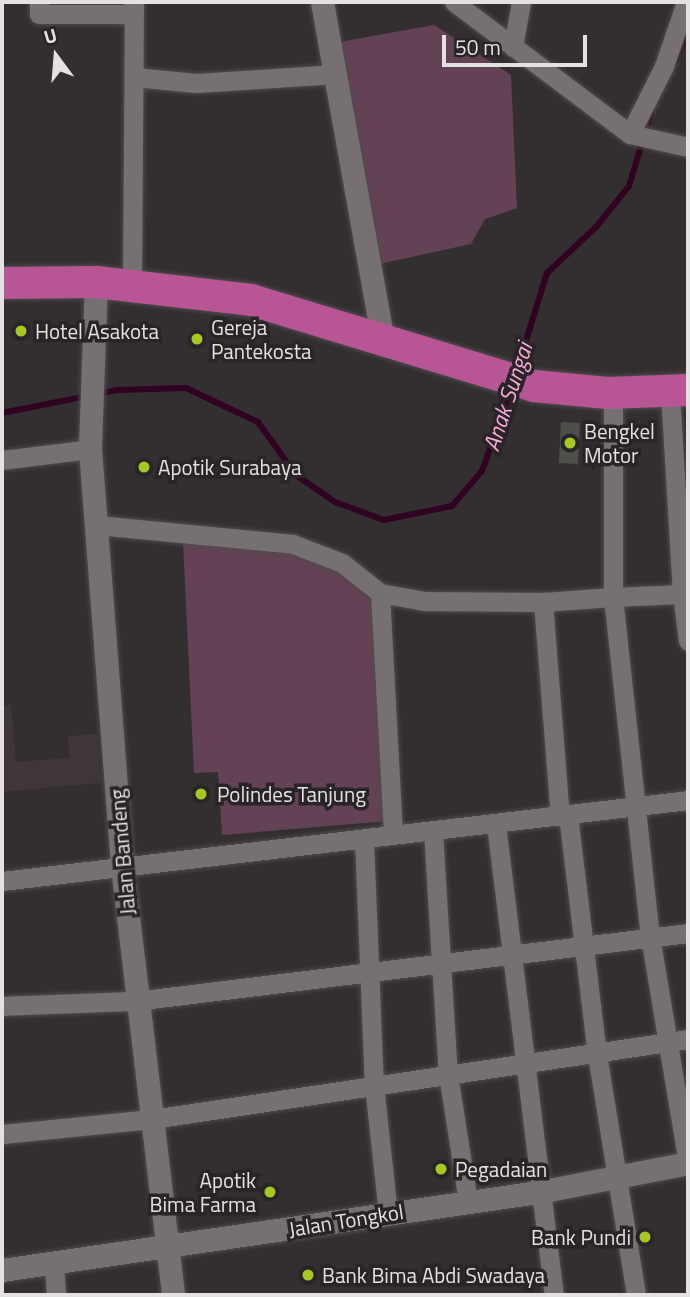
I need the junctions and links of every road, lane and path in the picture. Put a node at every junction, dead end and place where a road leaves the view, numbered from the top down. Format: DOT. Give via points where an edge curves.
graph roads {
  1 [pos="39,2"];
  2 [pos="322,2"];
  3 [pos="454,2"];
  4 [pos="521,2"];
  5 [pos="686,2"];
  6 [pos="134,8"];
  7 [pos="513,47"];
  8 [pos="337,74"];
  9 [pos="134,76"];
  10 [pos="632,135"];
  11 [pos="688,147"];
  12 [pos="96,282"];
  13 [pos="2,283"];
  14 [pos="132,286"];
  15 [pos="382,337"];
  16 [pos="679,391"];
  17 [pos="613,393"];
  18 [pos="90,449"];
  19 [pos="2,460"];
  20 [pos="97,525"];
  21 [pos="380,593"];
  22 [pos="682,594"];
  23 [pos="613,597"];
  24 [pos="542,602"];
  25 [pos="688,641"];
  26 [pos="688,800"];
  27 [pos="634,806"];
  28 [pos="564,815"];
  29 [pos="496,824"];
  30 [pos="433,831"];
  31 [pos="393,835"];
  32 [pos="364,839"];
  33 [pos="122,866"];
  34 [pos="2,881"];
  35 [pos="688,933"];
  36 [pos="650,936"];
  37 [pos="584,945"];
  38 [pos="509,951"];
  39 [pos="438,962"];
  40 [pos="367,972"];
  41 [pos="135,1001"];
  42 [pos="2,1006"];
  43 [pos="679,1040"];
  44 [pos="597,1054"];
  45 [pos="525,1064"];
  46 [pos="448,1074"];
  47 [pos="374,1085"];
  48 [pos="152,1119"];
  49 [pos="2,1134"];
  50 [pos="688,1163"];
  51 [pos="618,1178"];
  52 [pos="538,1192"];
  53 [pos="468,1202"];
  54 [pos="388,1213"];
  55 [pos="168,1248"];
  56 [pos="54,1265"];
  57 [pos="2,1270"];
  58 [pos="56,1295"];
  59 [pos="173,1295"];
  60 [pos="554,1295"];
  61 [pos="636,1295"];
  1 -- 6 [label="street" via="39,13"];
  2 -- 8 [label="street"];
  3 -- 7 [label="street"];
  4 -- 7 [label="street"];
  5 -- 10 [label="street" via="664,66"];
  6 -- 9 [label="street"];
  7 -- 10 [label="street"];
  8 -- 9 [label="street" via="196,83"];
  8 -- 15 [label="street"];
  9 -- 14 [label="street"];
  10 -- 11 [label="street"];
  12 -- 13 [label="highway"];
  12 -- 14 [label="highway"];
  12 -- 18 [label="street, Jalan Bandeng"];
  14 -- 15 [label="highway" via="251,300"];
  15 -- 17 [label="highway" via="499,378"];
  16 -- 17 [label="highway"];
  16 -- 22 [label="street"];
  17 -- 23 [label="street"];
  18 -- 19 [label="street"];
  18 -- 20 [label="street, Jalan Bandeng"];
  20 -- 21 [label="street" via="293,544 342,563"];
  20 -- 33 [label="street, Jalan Bandeng"];
  21 -- 24 [label="street" via="425,601"];
  21 -- 31 [label="street"];
  22 -- 23 [label="street"];
  22 -- 25 [label="street"];
  23 -- 24 [label="street"];
  23 -- 27 [label="street"];
  24 -- 28 [label="street"];
  26 -- 27 [label="street"];
  27 -- 28 [label="street"];
  27 -- 36 [label="street"];
  28 -- 29 [label="street"];
  28 -- 37 [label="street"];
  29 -- 30 [label="street"];
  29 -- 38 [label="street"];
  30 -- 31 [label="street"];
  30 -- 39 [label="street"];
  31 -- 32 [label="street"];
  32 -- 33 [label="street"];
  32 -- 40 [label="street"];
  33 -- 34 [label="street"];
  33 -- 41 [label="street, Jalan Bandeng"];
  35 -- 36 [label="street"];
  36 -- 37 [label="street"];
  36 -- 43 [label="street"];
  37 -- 38 [label="street"];
  37 -- 44 [label="street"];
  38 -- 39 [label="street"];
  38 -- 45 [label="street"];
  39 -- 40 [label="street"];
  39 -- 46 [label="street"];
  40 -- 41 [label="street"];
  40 -- 47 [label="street"];
  41 -- 42 [label="street"];
  41 -- 48 [label="street, Jalan Bandeng"];
  43 -- 44 [label="street"];
  43 -- 50 [label="street"];
  44 -- 45 [label="street"];
  44 -- 51 [label="street"];
  45 -- 46 [label="street"];
  45 -- 52 [label="street"];
  46 -- 47 [label="street"];
  46 -- 53 [label="street"];
  47 -- 48 [label="street"];
  47 -- 54 [label="street"];
  48 -- 49 [label="street"];
  48 -- 55 [label="street, Jalan Bandeng"];
  50 -- 51 [label="street, Jalan Tongkol"];
  51 -- 52 [label="street, Jalan Tongkol"];
  51 -- 61 [label="street"];
  52 -- 53 [label="street, Jalan Tongkol"];
  52 -- 60 [label="street"];
  53 -- 54 [label="street, Jalan Tongkol"];
  54 -- 55 [label="street, Jalan Tongkol"];
  55 -- 56 [label="street, Jalan Tongkol"];
  55 -- 59 [label="street, Jalan Bandeng"];
  56 -- 57 [label="street, Jalan Tongkol"];
  56 -- 58 [label="street"];
}
